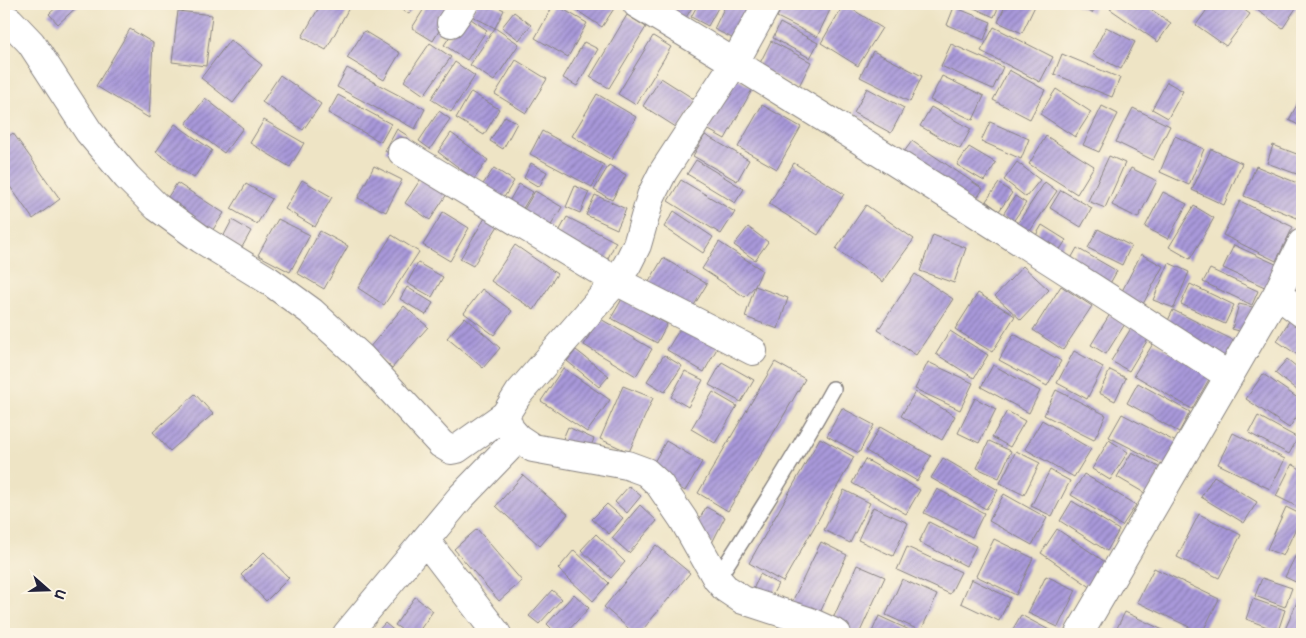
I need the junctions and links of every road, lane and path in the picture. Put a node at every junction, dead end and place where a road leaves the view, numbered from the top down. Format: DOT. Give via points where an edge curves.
graph roads {
  1 [pos="637,4"];
  2 [pos="767,4"];
  3 [pos="4,18"];
  4 [pos="735,62"];
  5 [pos="402,152"];
  6 [pos="1302,243"];
  7 [pos="616,281"];
  8 [pos="1277,294"];
  9 [pos="1302,313"];
  10 [pos="753,351"];
  11 [pos="1229,376"];
  12 [pos="833,388"];
  13 [pos="511,426"];
  14 [pos="425,540"];
  15 [pos="717,579"];
  16 [pos="347,634"];
  17 [pos="498,634"];
  18 [pos="837,634"];
  19 [pos="1079,634"];
  1 -- 4 [label="street"];
  2 -- 4 [label="street"];
  3 -- 13 [label="street" via="31,43 89,132 126,177 157,206 201,239 268,280 312,312 361,357 441,444 451,450 457,449"];
  4 -- 7 [label="street" via="663,172 651,196 637,245"];
  4 -- 11 [label="street"];
  5 -- 7 [label="street"];
  6 -- 8 [label="street"];
  7 -- 10 [label="street"];
  7 -- 13 [label="street" via="519,393"];
  8 -- 9 [label="street"];
  8 -- 11 [label="street"];
  11 -- 19 [label="street"];
  12 -- 15 [label="lane" via="768,502"];
  13 -- 14 [label="street" via="461,497"];
  13 -- 15 [label="street" via="533,448 627,465 646,472 654,478 683,519"];
  14 -- 16 [label="street"];
  14 -- 17 [label="street"];
  15 -- 18 [label="street" via="742,600"];
}
